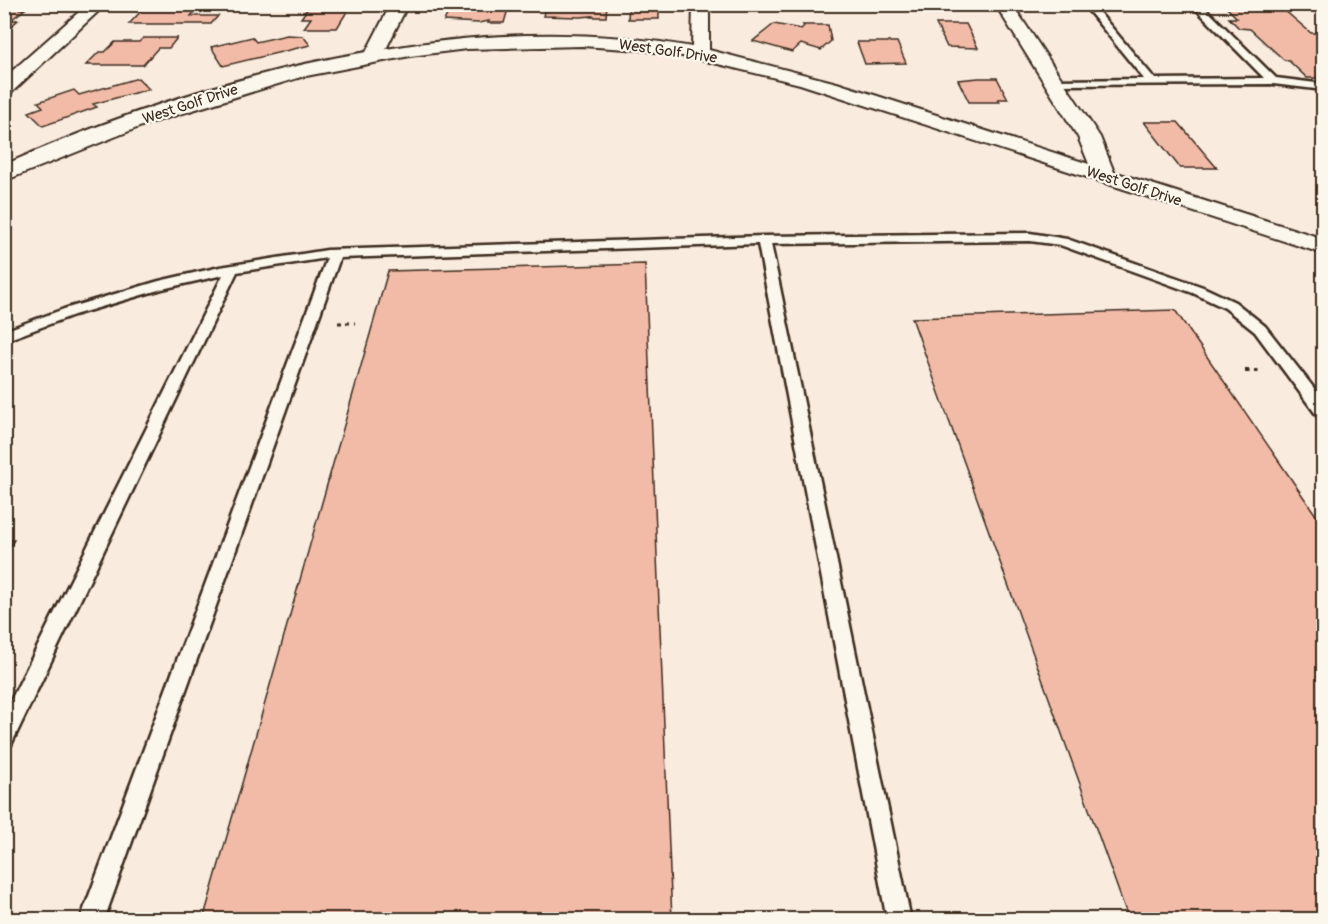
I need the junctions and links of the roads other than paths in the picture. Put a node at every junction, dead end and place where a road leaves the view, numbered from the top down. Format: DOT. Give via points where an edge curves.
graph roads {
  1 [pos="98,4"];
  2 [pos="399,4"];
  3 [pos="701,4"];
  4 [pos="1004,4"];
  5 [pos="1087,4"];
  6 [pos="1195,4"];
  7 [pos="700,54"];
  8 [pos="374,55"];
  9 [pos="1273,81"];
  10 [pos="1152,82"];
  11 [pos="1054,83"];
  12 [pos="1323,87"];
  13 [pos="4,89"];
  14 [pos="4,174"];
  15 [pos="1105,177"];
  16 [pos="764,240"];
  17 [pos="1323,247"];
  18 [pos="335,254"];
  19 [pos="232,269"];
  20 [pos="4,336"];
  21 [pos="1323,413"];
  22 [pos="4,738"];
  23 [pos="92,920"];
  24 [pos="899,920"];
  1 -- 13 [label="street"];
  2 -- 8 [label="street"];
  3 -- 7 [label="street"];
  4 -- 11 [label="street"];
  5 -- 10 [label="lane"];
  6 -- 9 [label="lane"];
  7 -- 8 [label="street, West Golf Drive" via="609,43 529,41 442,45"];
  7 -- 15 [label="street, West Golf Drive" via="830,87"];
  8 -- 14 [label="street, West Golf Drive" via="273,78 178,107"];
  9 -- 10 [label="lane"];
  9 -- 12 [label="lane"];
  10 -- 11 [label="lane"];
  11 -- 15 [label="street" via="1089,137"];
  15 -- 17 [label="street, West Golf Drive"];
  16 -- 18 [label="lane"];
  16 -- 21 [label="lane" via="1015,236 1062,242 1230,305 1260,329"];
  16 -- 24 [label="lane"];
  18 -- 19 [label="lane"];
  18 -- 23 [label="lane"];
  19 -- 20 [label="lane" via="109,299"];
  19 -- 22 [label="lane"];
}
